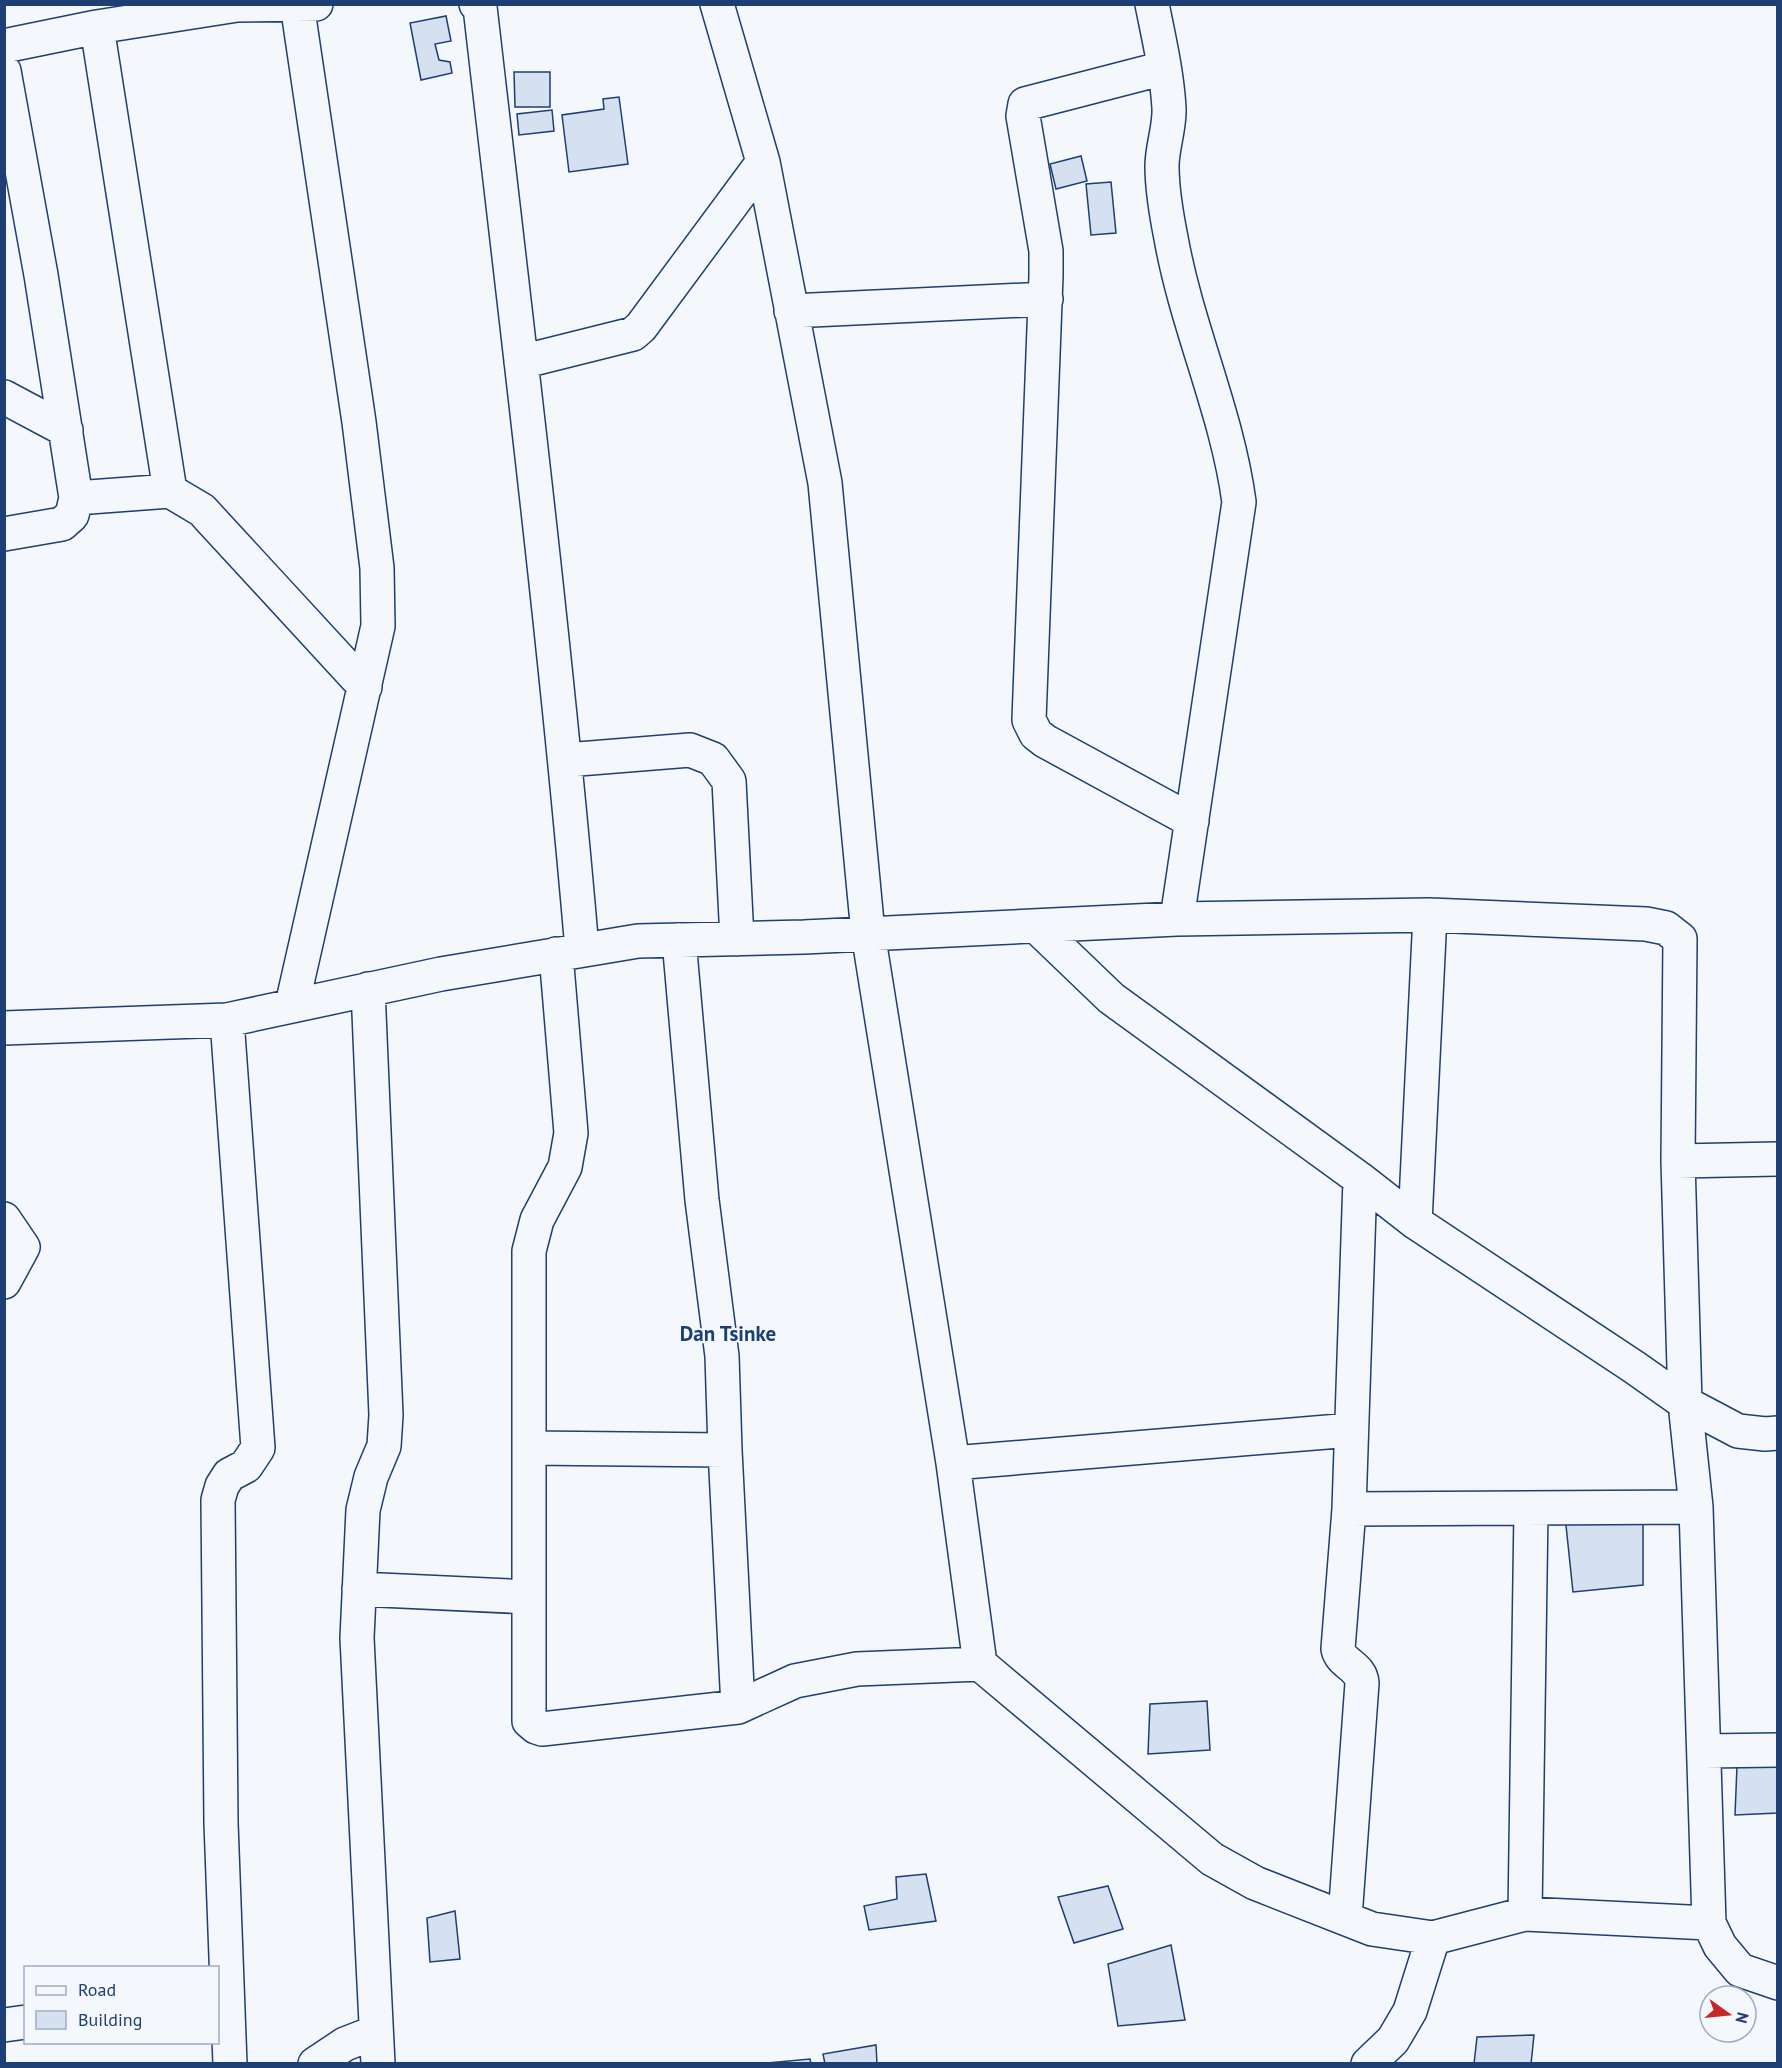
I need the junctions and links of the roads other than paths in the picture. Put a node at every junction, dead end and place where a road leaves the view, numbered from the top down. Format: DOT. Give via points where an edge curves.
graph roads {
  1 [pos="316,4"];
  2 [pos="476,4"];
  3 [pos="717,4"];
  4 [pos="1152,4"];
  5 [pos="297,5"];
  6 [pos="114,18"];
  7 [pos="4,46"];
  8 [pos="1164,68"];
  9 [pos="4,71"];
  10 [pos="763,162"];
  11 [pos="1046,299"];
  12 [pos="791,311"];
  13 [pos="521,362"];
  14 [pos="4,397"];
  15 [pos="66,430"];
  16 [pos="170,491"];
  17 [pos="76,498"];
  18 [pos="4,534"];
  19 [pos="365,687"];
  20 [pos="566,760"];
  21 [pos="1192,821"];
  22 [pos="1430,915"];
  23 [pos="1177,919"];
  24 [pos="1036,926"];
  25 [pos="868,933"];
  26 [pos="737,939"];
  27 [pos="679,940"];
  28 [pos="569,952"];
  29 [pos="368,989"];
  30 [pos="292,1005"];
  31 [pos="227,1020"];
  32 [pos="4,1028"];
  33 [pos="1778,1159"];
  34 [pos="1678,1161"];
  35 [pos="1360,1179"];
  36 [pos="4,1219"];
  37 [pos="1415,1222"];
  38 [pos="4,1282"];
  39 [pos="1684,1403"];
  40 [pos="1351,1430"];
  41 [pos="1778,1433"];
  42 [pos="529,1448"];
  43 [pos="725,1450"];
  44 [pos="952,1463"];
  45 [pos="1696,1508"];
  46 [pos="1349,1509"];
  47 [pos="1530,1510"];
  48 [pos="359,1589"];
  49 [pos="529,1597"];
  50 [pos="980,1664"];
  51 [pos="738,1707"];
  52 [pos="1778,1750"];
  53 [pos="1704,1751"];
  54 [pos="1525,1914"];
  55 [pos="1345,1918"];
  56 [pos="1709,1923"];
  57 [pos="1433,1938"];
  58 [pos="1778,1983"];
  59 [pos="223,1996"];
  60 [pos="24,2022"];
  61 [pos="4,2025"];
  62 [pos="377,2048"];
  63 [pos="230,2064"];
  64 [pos="315,2064"];
  65 [pos="1368,2064"];
  1 -- 5 [label="street"];
  2 -- 13 [label="street" via="480,7"];
  3 -- 10 [label="street"];
  4 -- 8 [label="street"];
  5 -- 6 [label="street" via="237,5"];
  5 -- 19 [label="street" via="377,568 378,626"];
  6 -- 7 [label="street"];
  6 -- 16 [label="street"];
  8 -- 11 [label="street" via="1025,104 1023,116 1046,252"];
  8 -- 21 [label="street" via="1169,110 1162,167 1171,239 1193,332 1235,471 1239,502"];
  9 -- 15 [label="street"];
  10 -- 12 [label="street"];
  10 -- 13 [label="street" via="633,334"];
  11 -- 12 [label="street"];
  11 -- 21 [label="street" via="1029,720 1045,741"];
  12 -- 25 [label="street" via="825,483"];
  13 -- 20 [label="street"];
  14 -- 15 [label="street"];
  15 -- 17 [label="street"];
  16 -- 17 [label="street"];
  16 -- 19 [label="street" via="202,510"];
  17 -- 18 [label="street" via="72,515 62,524"];
  19 -- 30 [label="street"];
  20 -- 26 [label="street" via="690,750 713,759 729,781"];
  20 -- 28 [label="street"];
  21 -- 23 [label="street"];
  22 -- 23 [label="street"];
  22 -- 34 [label="street" via="1646,924 1666,928 1680,939"];
  22 -- 37 [label="street"];
  23 -- 24 [label="street"];
  24 -- 25 [label="street"];
  24 -- 35 [label="street" via="1111,998"];
  25 -- 26 [label="street"];
  25 -- 44 [label="street"];
  26 -- 27 [label="street"];
  27 -- 28 [label="street" via="638,941"];
  27 -- 43 [label="street" via="702,1200 723,1356"];
  28 -- 29 [label="street"];
  28 -- 42 [label="street" via="571,1133 565,1167 537,1220 529,1251"];
  29 -- 30 [label="street"];
  29 -- 48 [label="street" via="386,1415 384,1446 363,1510"];
  30 -- 31 [label="street"];
  31 -- 32 [label="street"];
  31 -- 59 [label="street" via="258,1448 246,1466 229,1475 218,1500"];
  33 -- 34 [label="street"];
  34 -- 39 [label="street"];
  35 -- 37 [label="street"];
  35 -- 40 [label="street"];
  36 -- 38 [label="street" via="24,1247"];
  37 -- 39 [label="street"];
  39 -- 41 [label="street" via="1738,1431"];
  39 -- 45 [label="street"];
  40 -- 44 [label="street"];
  40 -- 46 [label="street"];
  42 -- 43 [label="street"];
  42 -- 49 [label="street"];
  43 -- 51 [label="street"];
  44 -- 50 [label="street"];
  45 -- 47 [label="street"];
  45 -- 53 [label="street"];
  46 -- 47 [label="street"];
  46 -- 55 [label="street" via="1338,1649 1359,1671 1362,1683"];
  47 -- 54 [label="street"];
  48 -- 49 [label="street"];
  48 -- 62 [label="street" via="357,1638"];
  49 -- 51 [label="street" via="529,1721 536,1727"];
  50 -- 51 [label="street" via="857,1669 795,1681"];
  50 -- 55 [label="street" via="1212,1859 1255,1883"];
  52 -- 53 [label="street"];
  53 -- 56 [label="street"];
  54 -- 56 [label="street"];
  54 -- 57 [label="street"];
  55 -- 57 [label="street" via="1372,1929"];
  56 -- 58 [label="street" via="1720,1946 1740,1970"];
  57 -- 65 [label="street" via="1410,2011 1393,2040"];
  59 -- 63 [label="street"];
  60 -- 61 [label="street"];
  62 -- 64 [label="street" via="345,2044"];
}
